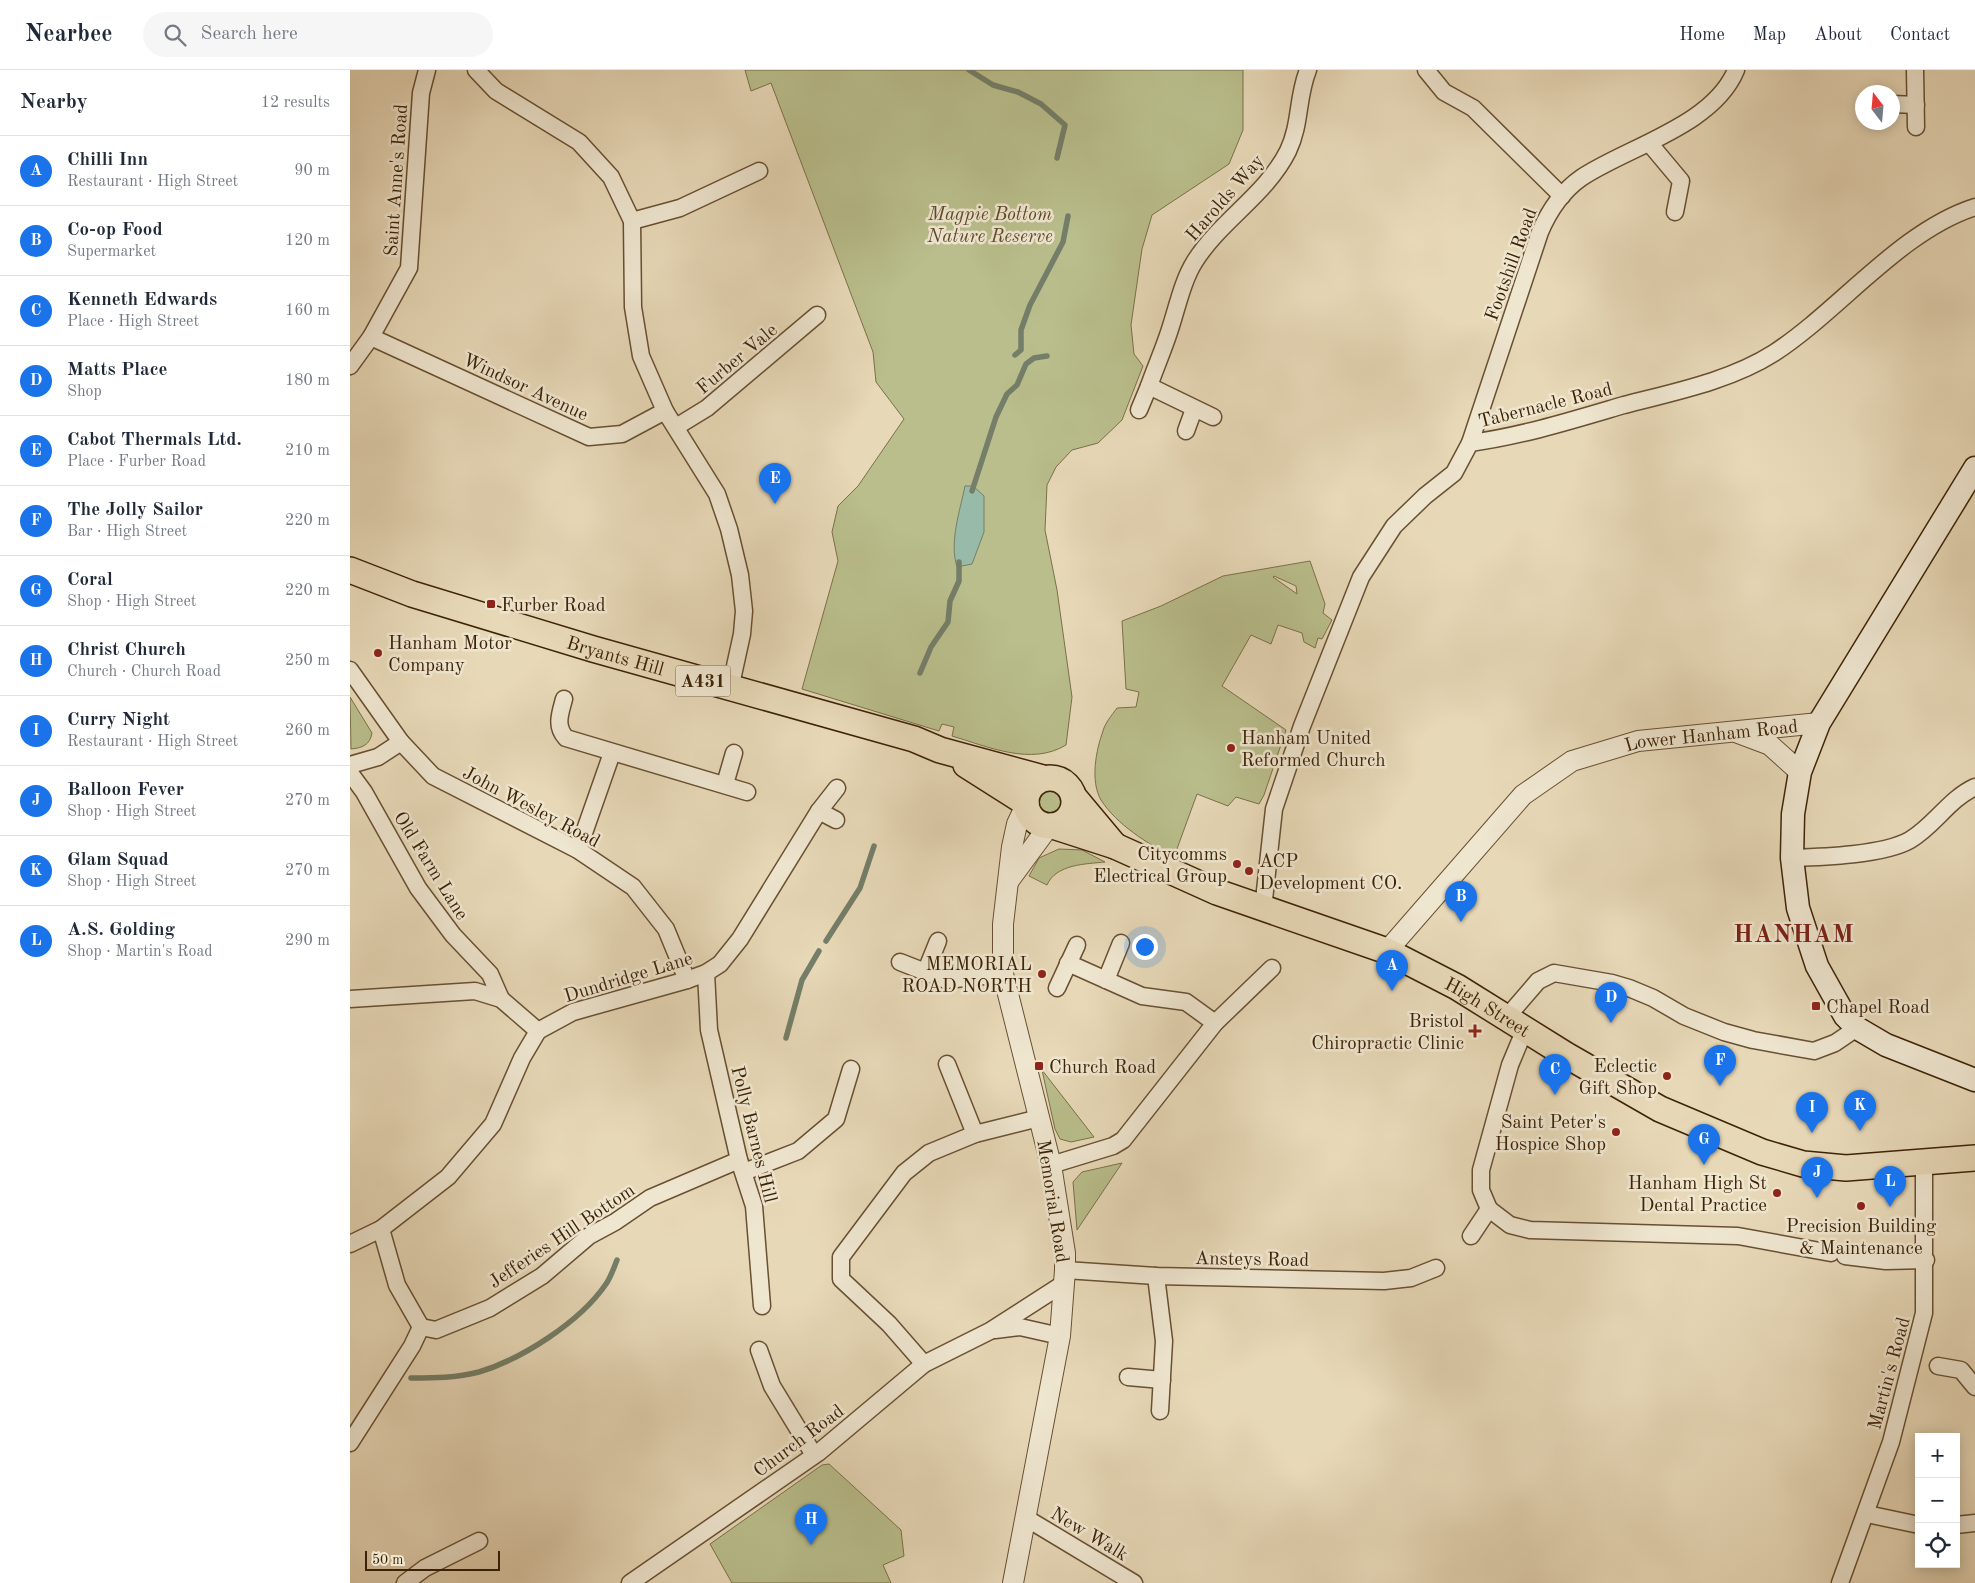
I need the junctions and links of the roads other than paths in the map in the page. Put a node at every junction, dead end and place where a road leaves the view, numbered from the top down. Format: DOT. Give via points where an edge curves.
graph roads {
  1 [pos="427,70"];
  2 [pos="476,70"];
  3 [pos="1308,70"];
  4 [pos="1426,70"];
  5 [pos="1736,70"];
  6 [pos="1915,70"];
  7 [pos="1900,104"];
  8 [pos="1916,105"];
  9 [pos="1916,127"];
  10 [pos="1650,144"];
  11 [pos="759,171"];
  12 [pos="1562,196"];
  13 [pos="1975,207"];
  14 [pos="1675,212"];
  15 [pos="632,221"];
  16 [pos="818,315"];
  17 [pos="371,337"];
  18 [pos="350,366"];
  19 [pos="1149,386"];
  20 [pos="1194,409"];
  21 [pos="1139,410"];
  22 [pos="665,411"];
  23 [pos="1213,417"];
  24 [pos="676,427"];
  25 [pos="1186,431"];
  26 [pos="1470,442"];
  27 [pos="1975,468"];
  28 [pos="350,570"];
  29 [pos="350,670"];
  30 [pos="730,689"];
  31 [pos="564,699"];
  32 [pos="1819,723"];
  33 [pos="1732,731"];
  34 [pos="401,742"];
  35 [pos="940,750"];
  36 [pos="612,753"];
  37 [pos="734,753"];
  38 [pos="350,765"];
  39 [pos="1800,772"];
  40 [pos="350,774"];
  41 [pos="1043,778"];
  42 [pos="725,784"];
  43 [pos="1975,787"];
  44 [pos="837,788"];
  45 [pos="747,792"];
  46 [pos="1074,797"];
  47 [pos="1026,804"];
  48 [pos="819,811"];
  49 [pos="836,820"];
  50 [pos="1051,826"];
  51 [pos="1115,846"];
  52 [pos="578,850"];
  53 [pos="1792,858"];
  54 [pos="1010,879"];
  55 [pos="1263,909"];
  56 [pos="938,941"];
  57 [pos="1121,943"];
  58 [pos="1076,945"];
  59 [pos="1387,951"];
  60 [pos="900,962"];
  61 [pos="1068,963"];
  62 [pos="1272,968"];
  63 [pos="706,973"];
  64 [pos="925,973"];
  65 [pos="1003,974"];
  66 [pos="687,980"];
  67 [pos="1106,980"];
  68 [pos="1057,988"];
  69 [pos="350,998"];
  70 [pos="501,999"];
  71 [pos="1215,1023"];
  72 [pos="1516,1023"];
  73 [pos="1857,1028"];
  74 [pos="538,1031"];
  75 [pos="947,1064"];
  76 [pos="851,1069"];
  77 [pos="1975,1080"];
  78 [pos="1039,1118"];
  79 [pos="975,1134"];
  80 [pos="1975,1158"];
  81 [pos="1924,1164"];
  82 [pos="1051,1165"];
  83 [pos="742,1166"];
  84 [pos="1489,1210"];
  85 [pos="381,1229"];
  86 [pos="1471,1236"];
  87 [pos="350,1244"];
  88 [pos="1926,1260"];
  89 [pos="1436,1268"];
  90 [pos="1156,1276"];
  91 [pos="1064,1277"];
  92 [pos="762,1306"];
  93 [pos="422,1326"];
  94 [pos="990,1331"];
  95 [pos="1060,1336"];
  96 [pos="759,1350"];
  97 [pos="924,1364"];
  98 [pos="1938,1366"];
  99 [pos="1128,1377"];
  100 [pos="1162,1380"];
  101 [pos="1975,1387"];
  102 [pos="1160,1411"];
  103 [pos="350,1443"];
  104 [pos="814,1455"];
  105 [pos="1867,1514"];
  106 [pos="1026,1518"];
  107 [pos="1975,1523"];
  108 [pos="1915,1524"];
  109 [pos="1960,1525"];
  110 [pos="479,1541"];
  111 [pos="405,1583"];
  112 [pos="630,1583"];
  113 [pos="1014,1583"];
  114 [pos="1134,1583"];
  115 [pos="1840,1583"];
  1 -- 17 [label="street, Saint Anne's Road" via="421,93 410,268"];
  2 -- 15 [label="street" via="496,91 579,142 611,176"];
  3 -- 19 [label="street, Harolds Way" via="1301,88 1299,121 1288,151 1257,194 1214,235 1194,262"];
  4 -- 12 [label="street" via="1444,92 1473,108"];
  5 -- 10 [label="street, Footshill Road" via="1718,97"];
  6 -- 8 [label="street"];
  7 -- 8 [label="street"];
  8 -- 9 [label="street"];
  10 -- 12 [label="street, Footshill Road" via="1581,178"];
  10 -- 14 [label="street" via="1681,181"];
  11 -- 15 [label="street" via="680,208"];
  12 -- 26 [label="street, Footshill Road" via="1552,206 1540,232"];
  13 -- 26 [label="street, Tabernacle Road" via="1960,212 1906,245 1796,336 1773,353 1737,371 1506,438"];
  15 -- 22 [label="street" via="633,307 641,356"];
  16 -- 24 [label="street, Furber Vale" via="707,408"];
  17 -- 18 [label="street, Saint Anne's Road"];
  17 -- 22 [label="street, Windsor Avenue" via="589,438 622,434"];
  19 -- 20 [label="street"];
  19 -- 21 [label="street, Harolds Way"];
  20 -- 23 [label="street"];
  20 -- 25 [label="street"];
  22 -- 24 [label="street"];
  24 -- 30 [label="street" via="717,494 740,575 744,611 742,634"];
  26 -- 55 [label="street, Tabernacle Road" via="1454,473 1424,496 1394,526 1361,577 1274,809"];
  27 -- 32 [label="main road, Lower Hanham Road"];
  28 -- 30 [label="main road, Bryants Hill / A431" via="412,594"];
  29 -- 34 [label="street, John Wesley Road"];
  30 -- 35 [label="main road, Bryants Hill / A431" via="914,739"];
  31 -- 36 [label="street" via="558,721 566,738"];
  32 -- 33 [label="street, Lower Hanham Road"];
  32 -- 39 [label="main road"];
  33 -- 39 [label="street" via="1770,745"];
  33 -- 59 [label="street, Lower Hanham Road" via="1638,741 1572,761 1523,795"];
  34 -- 38 [label="street" via="378,757"];
  34 -- 52 [label="street, John Wesley Road" via="433,776"];
  35 -- 41 [label="main road, Bryants Hill / A431"];
  35 -- 47 [label="main road, Bryants Hill / A431"];
  36 -- 42 [label="street"];
  36 -- 52 [label="street"];
  37 -- 42 [label="street"];
  39 -- 53 [label="main road" via="1793,814"];
  40 -- 70 [label="street, Old Farm Lane" via="364,792 418,888 453,935 490,974"];
  41 -- 46 [label="main road, A431" via="1062,781"];
  41 -- 47 [label="main road" via="1030,788"];
  42 -- 45 [label="street"];
  43 -- 53 [label="street" via="1961,794 1911,840 1845,855"];
  44 -- 48 [label="street, Dundridge Lane"];
  46 -- 50 [label="main road" via="1072,813 1060,824"];
  46 -- 51 [label="main road, High Street / A431"];
  47 -- 50 [label="main road, A431" via="1031,818"];
  47 -- 54 [label="street, Memorial Road" via="1017,824"];
  48 -- 49 [label="street"];
  48 -- 63 [label="street, Dundridge Lane" via="740,939 720,964"];
  50 -- 51 [label="main road, High Street / A431"];
  50 -- 54 [label="street, Memorial Road"];
  51 -- 55 [label="main road, High Street / A431"];
  52 -- 66 [label="street, John Wesley Road" via="633,887 666,929"];
  53 -- 73 [label="main road" via="1798,908 1817,966 1845,1016"];
  54 -- 65 [label="street, Memorial Road" via="1003,924"];
  55 -- 59 [label="main road, High Street / A431"];
  56 -- 64 [label="street"];
  57 -- 67 [label="street"];
  58 -- 61 [label="street"];
  59 -- 72 [label="main road, High Street / A431" via="1457,987"];
  60 -- 64 [label="street"];
  61 -- 67 [label="street"];
  61 -- 68 [label="street"];
  62 -- 71 [label="street"];
  63 -- 66 [label="street, Dundridge Lane"];
  63 -- 83 [label="street, Polly Barnes Hill" via="709,1030"];
  64 -- 65 [label="street" via="946,980"];
  65 -- 78 [label="street, Memorial Road"];
  66 -- 74 [label="street, Dundridge Lane" via="572,1012"];
  67 -- 71 [label="street" via="1142,996 1186,1002"];
  69 -- 70 [label="street" via="475,991"];
  70 -- 74 [label="street"];
  71 -- 82 [label="street" via="1123,1140"];
  72 -- 73 [label="street" via="1538,981 1554,973 1612,982 1724,1032 1814,1051"];
  72 -- 81 [label="main road, High Street / A431" via="1660,1109 1775,1157 1803,1164 1846,1168"];
  72 -- 84 [label="street" via="1510,1065 1481,1170 1481,1190"];
  73 -- 77 [label="main road" via="1886,1045"];
  74 -- 85 [label="street" via="522,1058 493,1124 448,1177"];
  75 -- 79 [label="street"];
  76 -- 83 [label="street, Jefferies Hill Bottom" via="836,1119 798,1151"];
  78 -- 79 [label="street"];
  78 -- 82 [label="street, Memorial Road"];
  79 -- 97 [label="street" via="929,1153 904,1173 841,1257 841,1279 890,1324"];
  80 -- 81 [label="main road, High Street / A431"];
  81 -- 88 [label="street, Martin's Road"];
  82 -- 91 [label="street, Memorial Road" via="1064,1253"];
  83 -- 92 [label="street, Polly Barnes Hill" via="754,1206"];
  83 -- 93 [label="street, Jefferies Hill Bottom" via="650,1198 590,1236 542,1276 490,1308 436,1330"];
  84 -- 86 [label="street"];
  84 -- 88 [label="street" via="1510,1225 1530,1230 1738,1236 1838,1255 1886,1261"];
  85 -- 87 [label="street"];
  85 -- 93 [label="street" via="397,1285"];
  88 -- 105 [label="street, Martin's Road" via="1924,1313 1912,1367"];
  89 -- 90 [label="street, Ansteys Road" via="1398,1281"];
  90 -- 91 [label="street, Ansteys Road"];
  90 -- 100 [label="street" via="1164,1341"];
  91 -- 94 [label="street, Church Road"];
  91 -- 95 [label="street, Memorial Road"];
  93 -- 103 [label="street"];
  94 -- 95 [label="street, Church Road" via="1020,1327"];
  94 -- 97 [label="street, Church Road"];
  95 -- 106 [label="street, Memorial Road"];
  96 -- 104 [label="street" via="772,1386"];
  97 -- 104 [label="street, Church Road"];
  98 -- 101 [label="street" via="1961,1370"];
  99 -- 100 [label="street"];
  100 -- 102 [label="street"];
  104 -- 112 [label="street, Church Road"];
  105 -- 108 [label="street"];
  105 -- 115 [label="street, Martin's Road"];
  106 -- 113 [label="street, Memorial Road"];
  106 -- 114 [label="street, New Walk"];
  107 -- 109 [label="street"];
  110 -- 111 [label="street" via="425,1568"];
}
